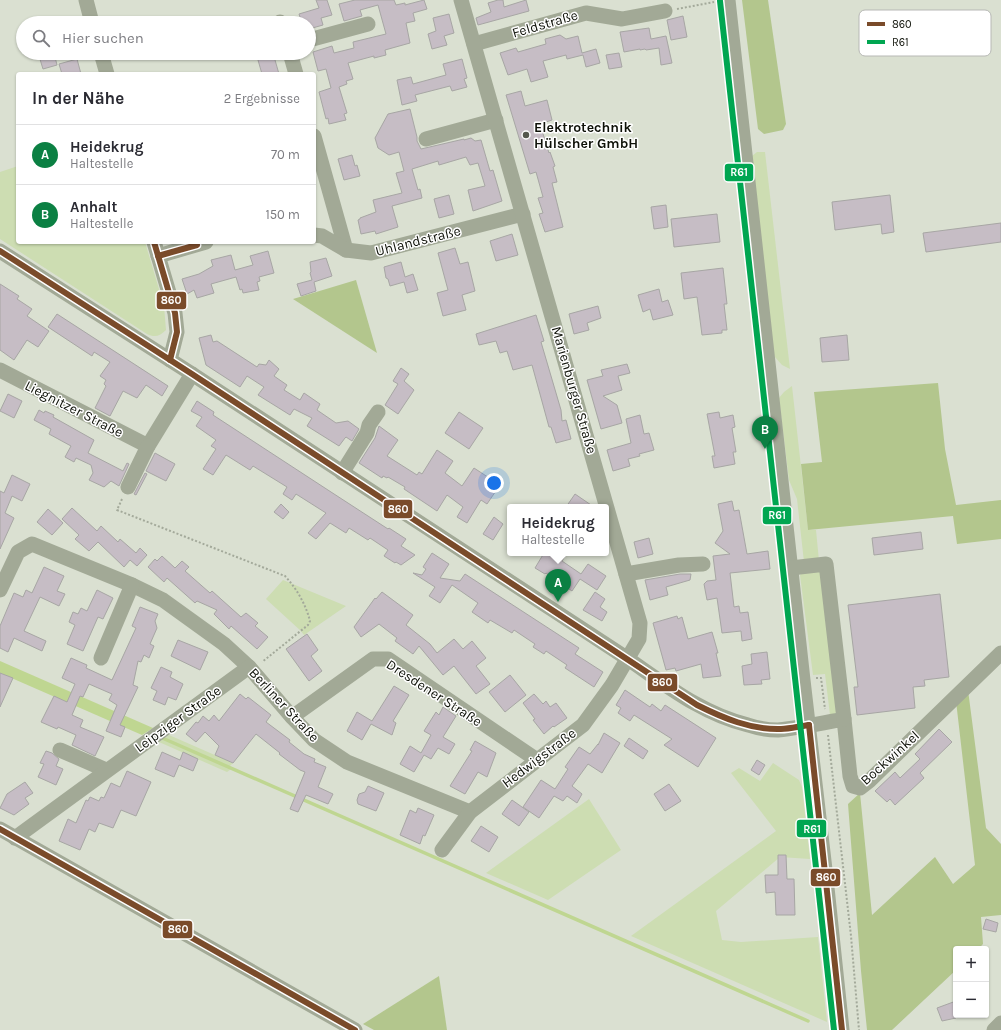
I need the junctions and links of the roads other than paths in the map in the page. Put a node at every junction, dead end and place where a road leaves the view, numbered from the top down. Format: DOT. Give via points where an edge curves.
graph roads {
  1 [pos="86,0"];
  2 [pos="461,0"];
  3 [pos="722,1"];
  4 [pos="665,11"];
  5 [pos="90,16"];
  6 [pos="368,24"];
  7 [pos="316,38"];
  8 [pos="474,44"];
  9 [pos="103,60"];
  10 [pos="292,60"];
  11 [pos="106,72"];
  12 [pos="295,72"];
  13 [pos="496,120"];
  14 [pos="426,139"];
  15 [pos="316,143"];
  16 [pos="523,214"];
  17 [pos="316,235"];
  18 [pos="192,244"];
  19 [pos="156,249"];
  20 [pos="346,250"];
  21 [pos="2,256"];
  22 [pos="170,360"];
  23 [pos="0,370"];
  24 [pos="192,374"];
  25 [pos="378,412"];
  26 [pos="148,446"];
  27 [pos="342,473"];
  28 [pos="128,487"];
  29 [pos="606,504"];
  30 [pos="609,515"];
  31 [pos="703,564"];
  32 [pos="791,568"];
  33 [pos="626,574"];
  34 [pos="132,585"];
  35 [pos="0,590"];
  36 [pos="1001,653"];
  37 [pos="101,658"];
  38 [pos="628,659"];
  39 [pos="250,669"];
  40 [pos="292,717"];
  41 [pos="844,719"];
  42 [pos="808,725"];
  43 [pos="60,750"];
  44 [pos="537,760"];
  45 [pos="106,770"];
  46 [pos="470,812"];
  47 [pos="0,829"];
  48 [pos="15,838"];
  49 [pos="442,850"];
  50 [pos="1001,1024"];
  51 [pos="355,1030"];
  52 [pos="842,1030"];
  53 [pos="994,1030"];
  1 -- 5 [label="street"];
  2 -- 8 [label="street, Marienburger Straße"];
  3 -- 32 [label="street"];
  4 -- 8 [label="street, Feldstraße" via="622,19 586,13"];
  6 -- 7 [label="street"];
  8 -- 13 [label="street, Marienburger Straße"];
  9 -- 11 [label="street"];
  10 -- 12 [label="street"];
  13 -- 14 [label="street"];
  13 -- 16 [label="street, Marienburger Straße"];
  15 -- 20 [label="street"];
  16 -- 20 [label="street, Uhlandstraße" via="371,253"];
  16 -- 29 [label="street, Marienburger Straße"];
  17 -- 20 [label="street, Uhlandstraße"];
  18 -- 19 [label="street"];
  19 -- 22 [label="street" via="175,313 177,332"];
  21 -- 22 [label="street"];
  22 -- 24 [label="street"];
  23 -- 26 [label="street, Liegnitzer Straße"];
  24 -- 26 [label="street"];
  24 -- 27 [label="street"];
  25 -- 27 [label="street"];
  26 -- 28 [label="street"];
  27 -- 38 [label="street"];
  30 -- 33 [label="street, Marienburger Straße"];
  31 -- 33 [label="street" via="679,565"];
  32 -- 41 [label="street" via="826,564"];
  32 -- 42 [label="street"];
  33 -- 38 [label="street, Marienburger Straße" via="640,623 639,638"];
  34 -- 35 [label="street, Berliner Straße" via="32,544 18,552"];
  34 -- 37 [label="street"];
  34 -- 39 [label="street, Berliner Straße" via="163,600 224,644"];
  36 -- 41 [label="street, Bockwinkel" via="860,788 853,786 850,776"];
  38 -- 42 [label="street" via="694,704 738,723 777,730"];
  38 -- 44 [label="street, Hedwigstraße" via="583,725"];
  39 -- 40 [label="street, Berliner Straße"];
  39 -- 45 [label="street, Leipziger Straße"];
  40 -- 44 [label="street, Dresdener Straße" via="373,659 388,659"];
  40 -- 46 [label="street, Berliner Straße" via="314,740 347,762"];
  41 -- 42 [label="street"];
  42 -- 52 [label="street"];
  43 -- 45 [label="street"];
  44 -- 46 [label="street, Hedwigstraße"];
  45 -- 48 [label="street, Leipziger Straße"];
  46 -- 49 [label="street, Hedwigstraße"];
  47 -- 48 [label="street"];
  48 -- 51 [label="street"];
  50 -- 53 [label="street"];
}
